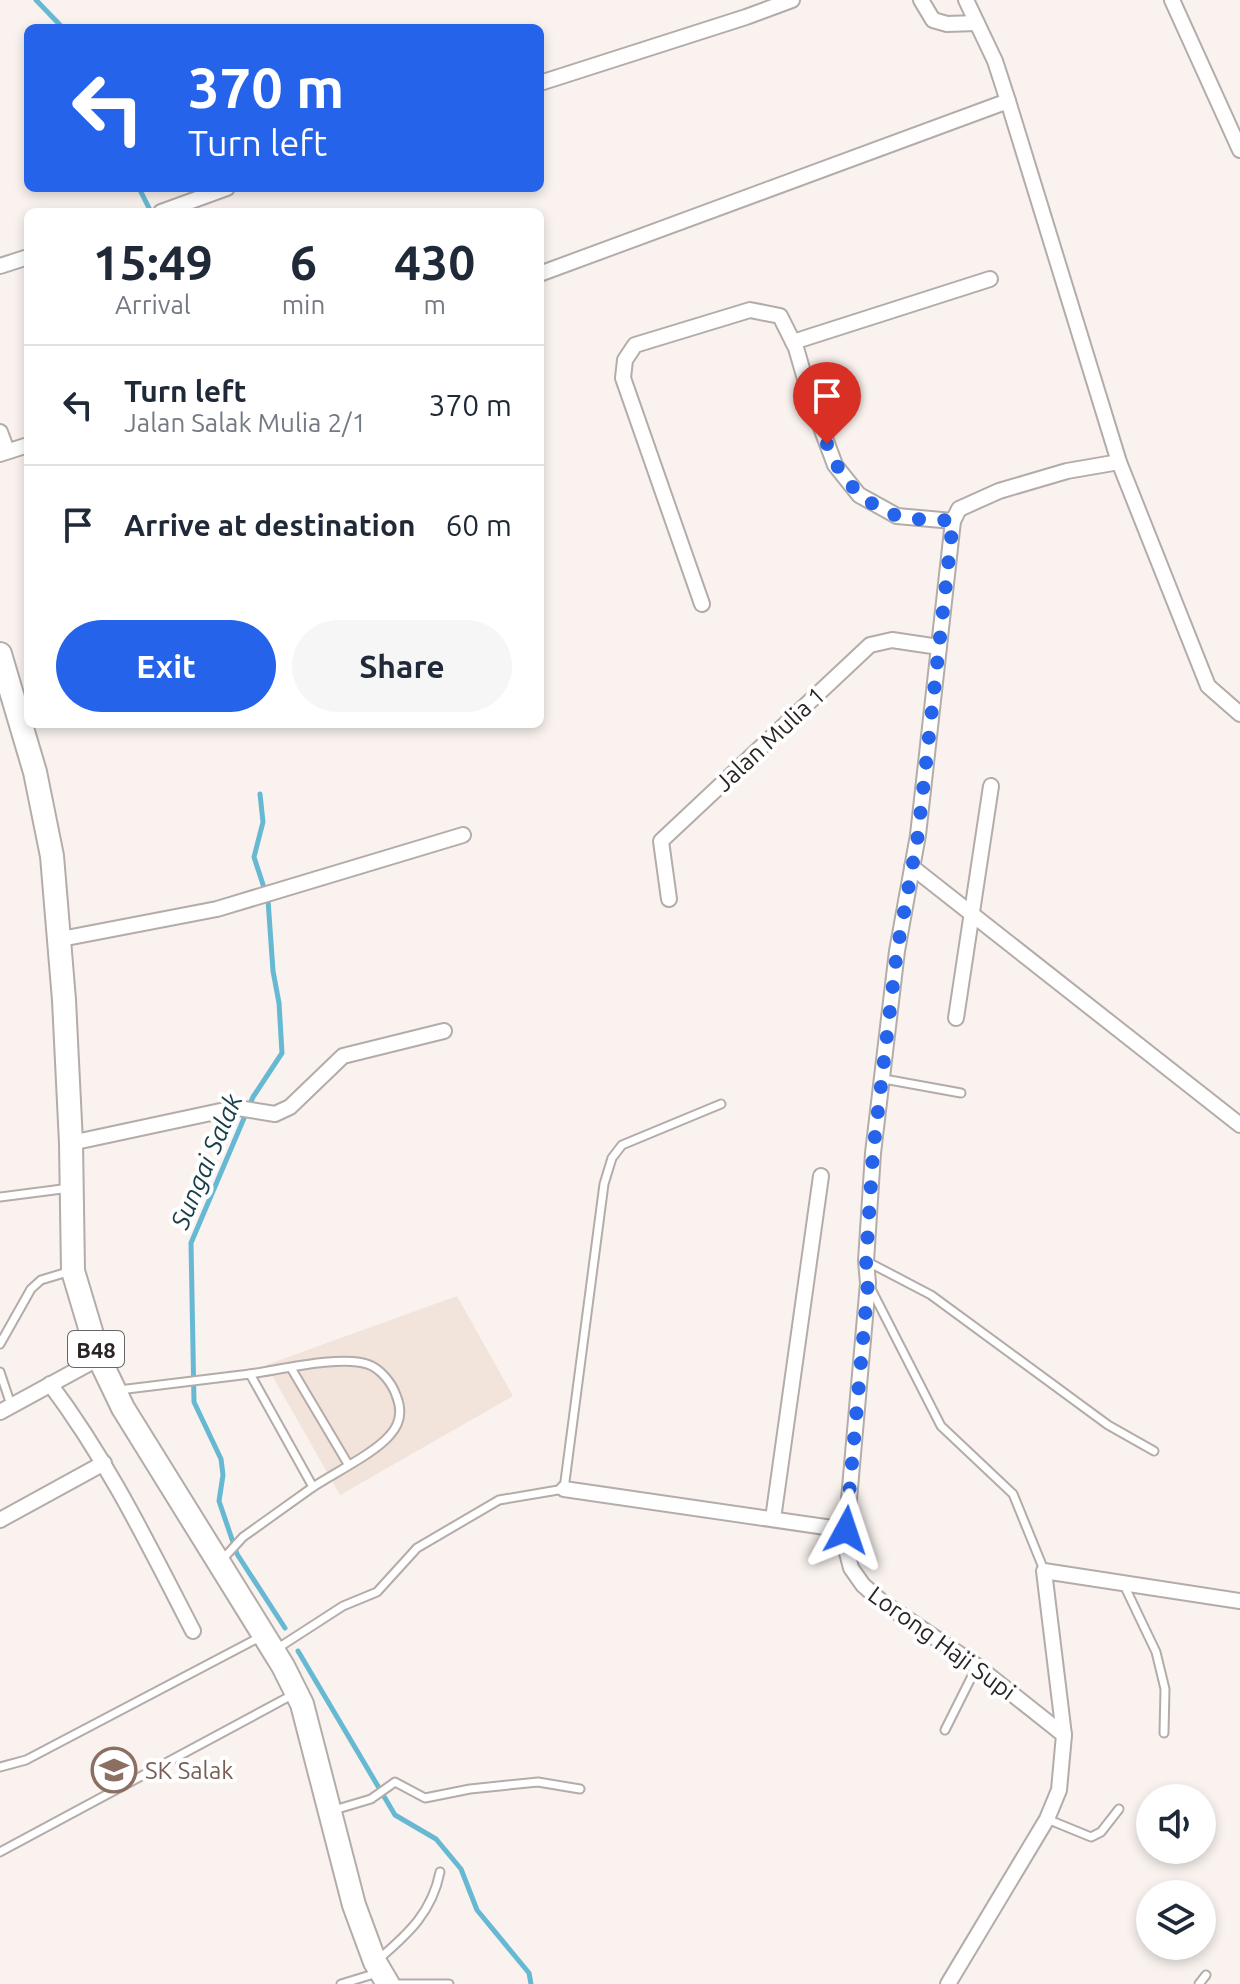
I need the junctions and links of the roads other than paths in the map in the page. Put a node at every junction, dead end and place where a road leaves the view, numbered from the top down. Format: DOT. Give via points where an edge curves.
graph roads {
  1 [pos="792,0"];
  2 [pos="921,0"];
  3 [pos="966,0"];
  4 [pos="1172,0"];
  5 [pos="977,23"];
  6 [pos="544,82"];
  7 [pos="1008,101"];
  8 [pos="1240,150"];
  9 [pos="216,192"];
  10 [pos="171,208"];
  11 [pos="24,258"];
  12 [pos="0,266"];
  13 [pos="544,272"];
  14 [pos="990,279"];
  15 [pos="793,342"];
  16 [pos="0,432"];
  17 [pos="24,446"];
  18 [pos="4,453"];
  19 [pos="1119,462"];
  20 [pos="953,521"];
  21 [pos="702,604"];
  22 [pos="939,647"];
  23 [pos="0,654"];
  24 [pos="1240,714"];
  25 [pos="991,786"];
  26 [pos="463,835"];
  27 [pos="912,867"];
  28 [pos="669,899"];
  29 [pos="971,914"];
  30 [pos="61,939"];
  31 [pos="956,1018"];
  32 [pos="444,1031"];
  33 [pos="884,1079"];
  34 [pos="961,1093"];
  35 [pos="721,1104"];
  36 [pos="1240,1125"];
  37 [pos="71,1143"];
  38 [pos="821,1176"];
  39 [pos="73,1188"];
  40 [pos="0,1197"];
  41 [pos="866,1261"];
  42 [pos="73,1271"];
  43 [pos="868,1283"];
  44 [pos="0,1344"];
  45 [pos="99,1358"];
  46 [pos="291,1368"];
  47 [pos="0,1372"];
  48 [pos="250,1374"];
  49 [pos="50,1384"];
  50 [pos="114,1390"];
  51 [pos="6,1408"];
  52 [pos="1154,1451"];
  53 [pos="104,1463"];
  54 [pos="348,1464"];
  55 [pos="313,1487"];
  56 [pos="564,1489"];
  57 [pos="773,1519"];
  58 [pos="0,1520"];
  59 [pos="846,1530"];
  60 [pos="222,1559"];
  61 [pos="1044,1571"];
  62 [pos="1123,1583"];
  63 [pos="1240,1601"];
  64 [pos="193,1631"];
  65 [pos="269,1643"];
  66 [pos="977,1666"];
  67 [pos="296,1693"];
  68 [pos="945,1730"];
  69 [pos="1164,1733"];
  70 [pos="1064,1735"];
  71 [pos="0,1767"];
  72 [pos="580,1789"];
  73 [pos="1119,1809"];
  74 [pos="330,1812"];
  75 [pos="1047,1819"];
  76 [pos="0,1852"];
  77 [pos="440,1872"];
  78 [pos="1206,1975"];
  79 [pos="382,1976"];
  80 [pos="341,1984"];
  81 [pos="449,1984"];
  82 [pos="948,1984"];
  83 [pos="1199,1984"];
  1 -- 6 [label="street"];
  2 -- 5 [label="street" via="933,20"];
  3 -- 5 [label="street"];
  4 -- 8 [label="street"];
  5 -- 7 [label="street"];
  7 -- 13 [label="street"];
  7 -- 19 [label="street"];
  9 -- 10 [label="street"];
  11 -- 12 [label="street"];
  14 -- 15 [label="street"];
  15 -- 20 [label="street" via="835,465 859,495 897,516"];
  15 -- 21 [label="street" via="780,316 750,310 635,345 625,360 623,378"];
  16 -- 18 [label="street"];
  17 -- 18 [label="street"];
  19 -- 20 [label="street" via="999,491 959,509"];
  19 -- 24 [label="street" via="1208,686"];
  20 -- 22 [label="street, Lorong Haji Supi"];
  22 -- 27 [label="street, Lorong Haji Supi"];
  22 -- 28 [label="street, Jalan Mulia 1" via="892,640 870,645 661,841"];
  23 -- 30 [label="main road, B48" via="35,772"];
  25 -- 29 [label="street"];
  26 -- 30 [label="street" via="217,909"];
  27 -- 29 [label="street"];
  27 -- 33 [label="street, Lorong Haji Supi"];
  29 -- 31 [label="street"];
  29 -- 36 [label="street"];
  30 -- 37 [label="main road, B48"];
  32 -- 37 [label="street" via="343,1056 290,1107 275,1114 238,1108"];
  33 -- 34 [label="lane"];
  33 -- 41 [label="street, Lorong Haji Supi"];
  35 -- 56 [label="lane" via="622,1145 612,1158 604,1184"];
  37 -- 39 [label="main road, B48"];
  38 -- 57 [label="street"];
  39 -- 40 [label="lane"];
  39 -- 42 [label="main road, B48"];
  41 -- 43 [label="street, Lorong Haji Supi"];
  41 -- 52 [label="lane" via="931,1295 1097,1418"];
  42 -- 44 [label="lane" via="41,1280 31,1289"];
  42 -- 45 [label="main road, B48"];
  43 -- 59 [label="street, Lorong Haji Supi"];
  43 -- 61 [label="lane" via="941,1426 1013,1494"];
  45 -- 49 [label="street"];
  45 -- 50 [label="main road, B48"];
  46 -- 48 [label="lane"];
  46 -- 54 [label="lane"];
  46 -- 54 [label="lane" via="365,1363 395,1392 400,1420 392,1433"];
  47 -- 51 [label="lane"];
  48 -- 50 [label="lane"];
  48 -- 55 [label="lane"];
  49 -- 51 [label="street"];
  49 -- 53 [label="street"];
  50 -- 60 [label="main road, B48"];
  53 -- 58 [label="street"];
  53 -- 64 [label="street"];
  54 -- 55 [label="lane"];
  55 -- 60 [label="lane" via="243,1537"];
  56 -- 57 [label="street"];
  56 -- 65 [label="lane" via="499,1500 417,1548 377,1592 343,1606 302,1635"];
  57 -- 59 [label="street"];
  59 -- 66 [label="street, Lorong Haji Supi" via="851,1568 863,1585"];
  60 -- 65 [label="main road, B48"];
  61 -- 62 [label="street"];
  61 -- 70 [label="street"];
  62 -- 63 [label="street"];
  62 -- 69 [label="lane" via="1156,1652 1165,1689"];
  65 -- 67 [label="main road, B48"];
  65 -- 71 [label="lane" via="26,1760"];
  66 -- 68 [label="lane"];
  66 -- 70 [label="street, Lorong Haji Supi"];
  67 -- 74 [label="main road, B48"];
  67 -- 76 [label="lane"];
  70 -- 75 [label="street" via="1059,1790"];
  72 -- 74 [label="lane" via="538,1782 425,1798 395,1782 371,1799"];
  73 -- 75 [label="lane" via="1091,1837"];
  74 -- 79 [label="main road, B48" via="354,1905"];
  75 -- 82 [label="street"];
  77 -- 79 [label="lane" via="437,1890"];
  78 -- 83 [label="lane"];
  79 -- 80 [label="lane"];
  79 -- 81 [label="lane"];
}
